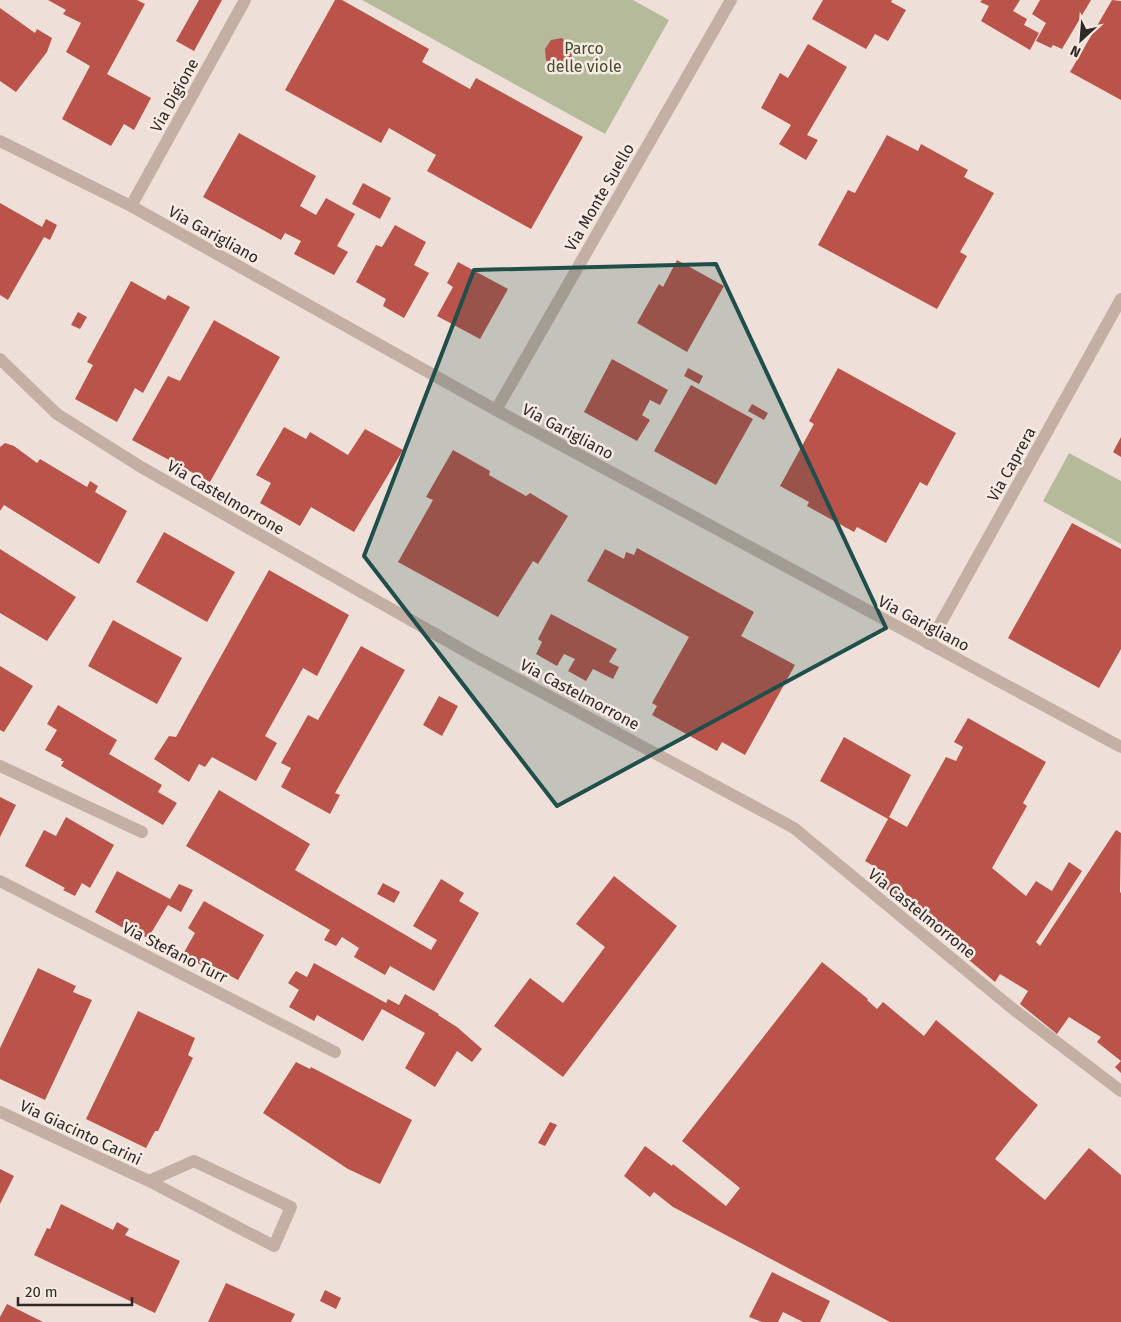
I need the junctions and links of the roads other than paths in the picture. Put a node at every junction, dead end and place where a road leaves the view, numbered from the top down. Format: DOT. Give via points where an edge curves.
graph roads {
  1 [pos="245,0"];
  2 [pos="731,0"];
  3 [pos="0,141"];
  4 [pos="131,206"];
  5 [pos="1121,299"];
  6 [pos="0,359"];
  7 [pos="496,410"];
  8 [pos="928,644"];
  9 [pos="1121,748"];
  10 [pos="0,766"];
  11 [pos="142,832"];
  12 [pos="0,881"];
  13 [pos="336,1052"];
  14 [pos="1121,1091"];
  15 [pos="0,1112"];
  16 [pos="149,1181"];
  1 -- 4 [label="street, Via Digione"];
  2 -- 7 [label="street, Via Monte Suello"];
  3 -- 4 [label="street, Via Garigliano"];
  4 -- 7 [label="street, Via Garigliano"];
  5 -- 8 [label="street, Via Caprera"];
  6 -- 14 [label="street, Via Castelmorrone" via="58,414 141,467 474,656 794,828 1013,1009"];
  7 -- 8 [label="street, Via Garigliano"];
  8 -- 9 [label="street, Via Garigliano"];
  10 -- 11 [label="street"];
  12 -- 13 [label="street, Via Stefano Turr"];
  15 -- 16 [label="street, Via Giacinto Carini"];
  16 -- 16 [label="street, Via Giacinto Carini" via="194,1161 291,1207 274,1246"];
}
